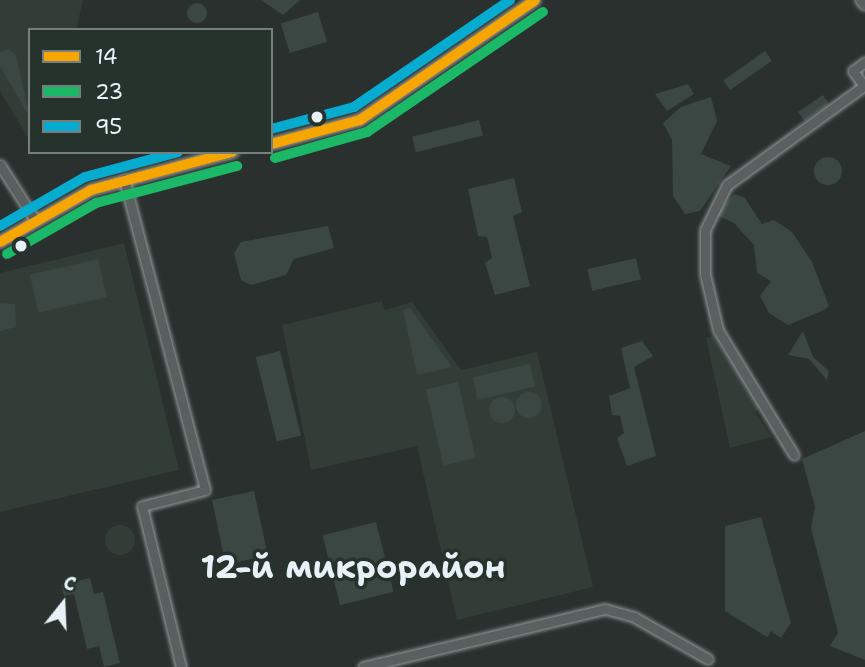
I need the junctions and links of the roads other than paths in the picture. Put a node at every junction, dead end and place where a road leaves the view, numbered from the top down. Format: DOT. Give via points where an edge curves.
graph roads {
  1 [pos="535,0"];
  2 [pos="861,0"];
  3 [pos="865,5"];
  4 [pos="865,62"];
  5 [pos="273,143"];
  6 [pos="225,154"];
  7 [pos="0,165"];
  8 [pos="124,179"];
  9 [pos="35,220"];
  10 [pos="0,242"];
  11 [pos="794,455"];
  12 [pos="708,659"];
  13 [pos="181,667"];
  14 [pos="363,667"];
  1 -- 5 [label="main road" via="360,120"];
  2 -- 3 [label="main road"];
  4 -- 11 [label="street" via="853,71 864,86 718,197 705,230 705,274 721,337"];
  6 -- 8 [label="main road"];
  7 -- 9 [label="street"];
  8 -- 9 [label="main road"];
  8 -- 13 [label="street" via="205,490 142,506"];
  9 -- 10 [label="main road"];
  12 -- 14 [label="street" via="634,617 605,609"];
}
